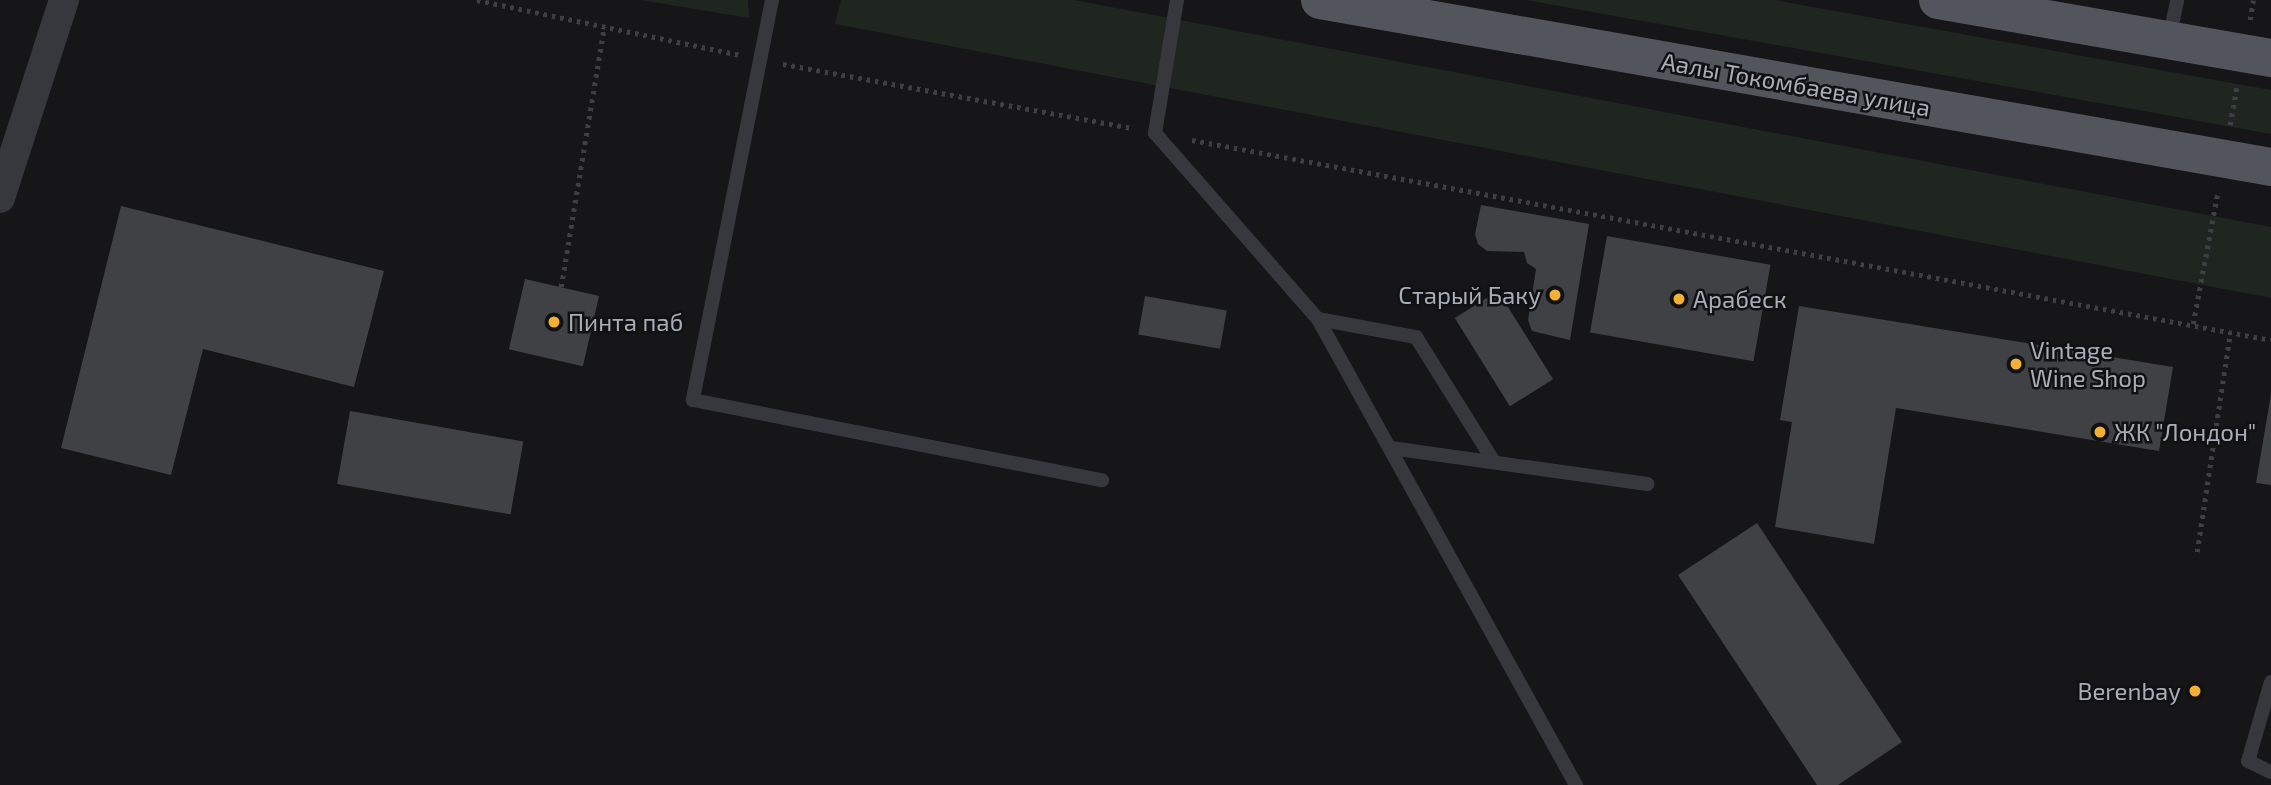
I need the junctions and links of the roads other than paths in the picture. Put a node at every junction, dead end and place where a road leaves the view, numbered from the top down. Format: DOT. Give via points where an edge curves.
graph roads {
  1 [pos="65,0"];
  2 [pos="772,0"];
  3 [pos="1177,0"];
  4 [pos="1320,0"];
  5 [pos="1938,0"];
  6 [pos="2177,0"];
  7 [pos="2169,41"];
  8 [pos="2271,58"];
  9 [pos="2271,167"];
  10 [pos="0,198"];
  11 [pos="1318,319"];
  12 [pos="1391,448"];
  13 [pos="1494,462"];
  14 [pos="1102,480"];
  15 [pos="1647,484"];
  16 [pos="2271,682"];
  17 [pos="2271,772"];
  18 [pos="1576,785"];
  1 -- 10 [label="street"];
  2 -- 14 [label="lane" via="693,400"];
  3 -- 11 [label="lane" via="1155,133"];
  4 -- 9 [label="main road, Аалы Токомбаева улица"];
  5 -- 7 [label="main road"];
  6 -- 7 [label="lane"];
  7 -- 8 [label="main road"];
  11 -- 12 [label="lane"];
  11 -- 13 [label="lane" via="1416,337"];
  12 -- 13 [label="lane"];
  12 -- 18 [label="lane"];
  13 -- 15 [label="lane"];
  16 -- 17 [label="lane" via="2248,761"];
}
